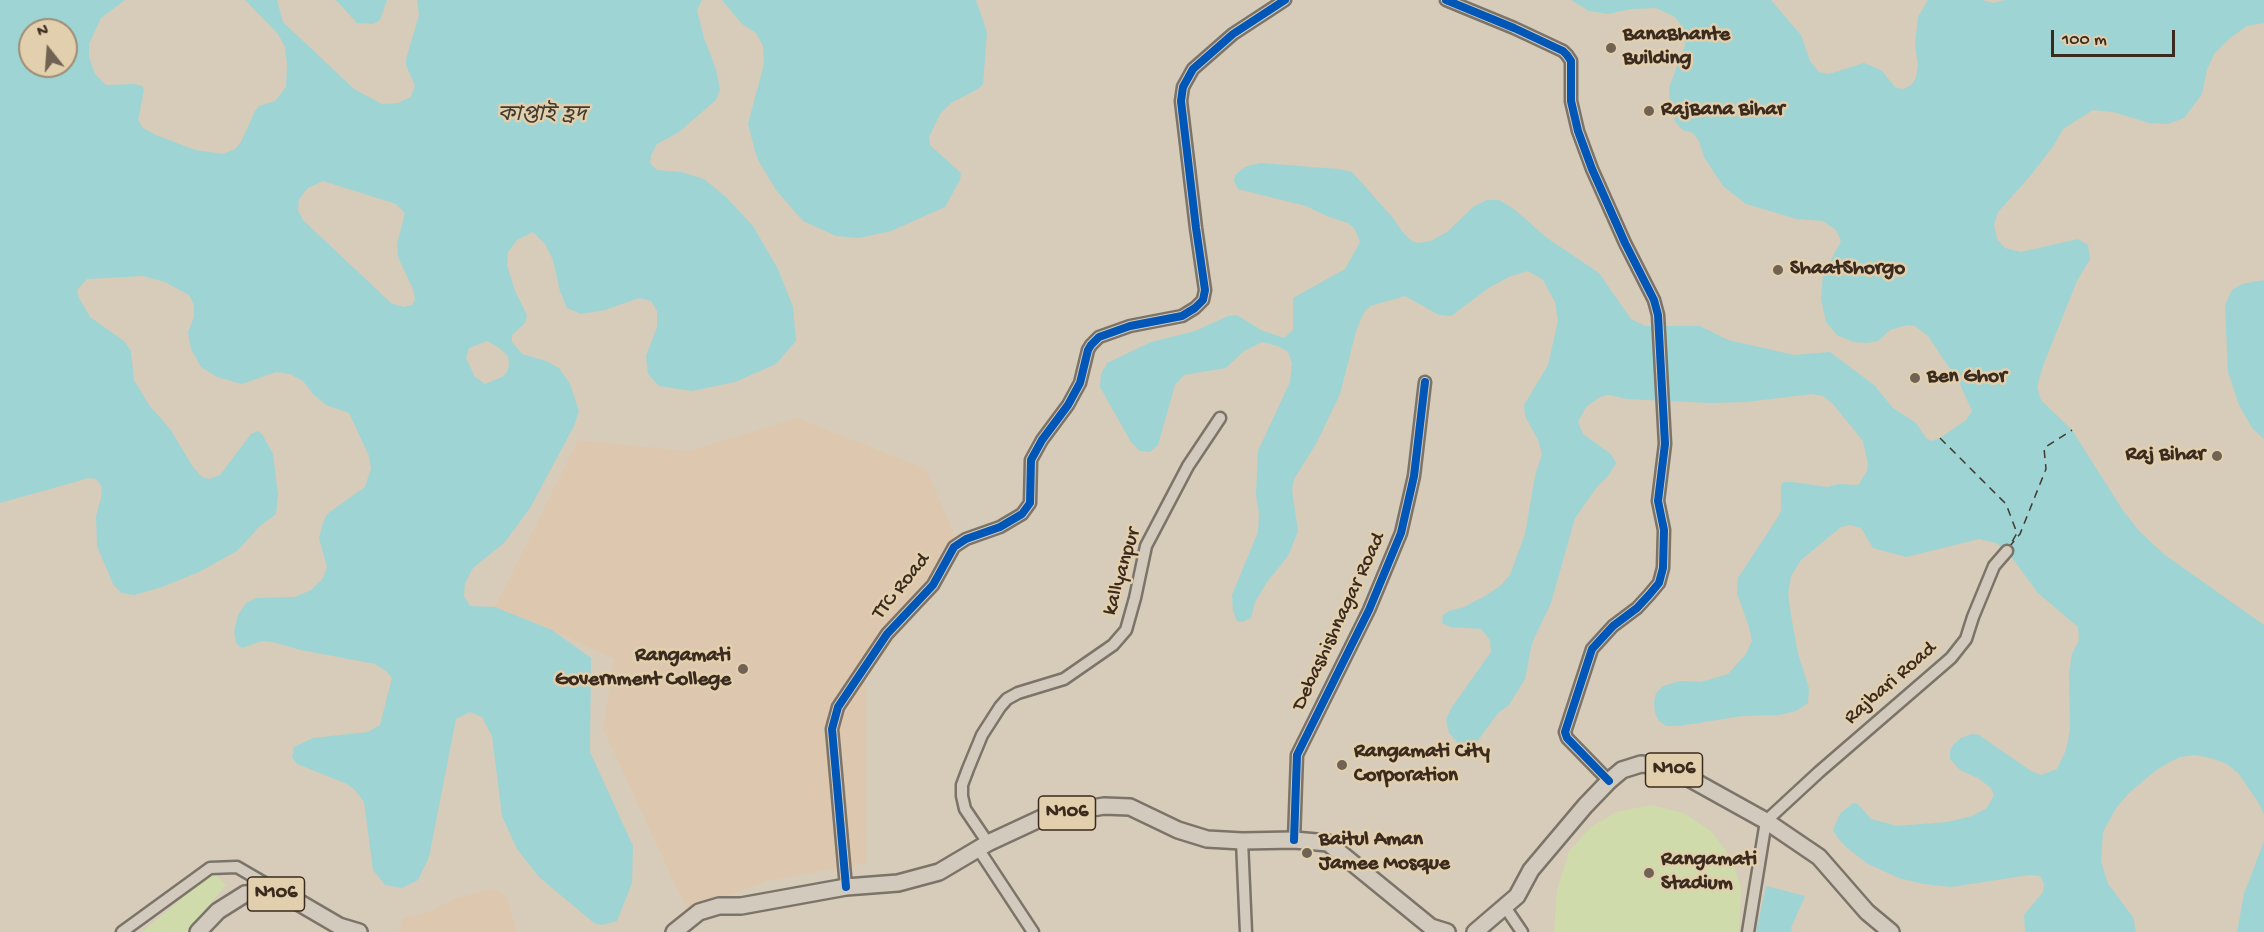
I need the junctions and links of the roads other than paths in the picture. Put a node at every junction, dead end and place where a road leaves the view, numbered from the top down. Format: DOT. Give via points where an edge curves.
graph roads {
  1 [pos="1286,0"];
  2 [pos="1446,0"];
  3 [pos="1425,382"];
  4 [pos="1220,418"];
  5 [pos="2007,550"];
  6 [pos="1609,781"];
  7 [pos="1766,821"];
  8 [pos="1294,840"];
  9 [pos="1242,841"];
  10 [pos="984,847"];
  11 [pos="846,887"];
  12 [pos="286,896"];
  13 [pos="1504,907"];
  14 [pos="122,932"];
  15 [pos="198,932"];
  16 [pos="359,932"];
  17 [pos="674,932"];
  18 [pos="1033,932"];
  19 [pos="1246,932"];
  20 [pos="1447,932"];
  21 [pos="1477,932"];
  22 [pos="1522,932"];
  23 [pos="1748,932"];
  24 [pos="1891,932"];
  1 -- 11 [label="street, TTC Road" via="1233,34 1193,69 1183,87 1181,101 1205,290 1203,300 1182,316 1130,326 1099,337 1091,345 1080,383 1031,460 1030,503 1022,514 954,547 933,585 887,634 838,707 832,729"];
  2 -- 6 [label="street" via="1563,51 1571,61 1571,101 1578,131 1658,315 1665,444 1658,501 1664,530 1664,568 1659,583 1637,608 1592,649 1565,732"];
  3 -- 8 [label="street, Debashishnagar Road" via="1414,476 1401,533 1369,610 1297,755"];
  4 -- 10 [label="street, kallyanpur" via="1188,466 1146,546 1126,630 1113,645 1064,679 1007,699 982,735 962,785 962,796"];
  5 -- 7 [label="street, Rajbari Road" via="1994,566 1966,639 1952,658"];
  6 -- 7 [label="highway, N106" via="1622,770 1641,764 1667,766"];
  6 -- 13 [label="highway, N106"];
  7 -- 23 [label="street"];
  7 -- 24 [label="highway, N106" via="1819,857 1867,912"];
  8 -- 9 [label="highway, N106"];
  8 -- 20 [label="highway, N106" via="1328,843 1431,927"];
  9 -- 10 [label="highway, N106" via="1207,839 1130,807 1104,806 1046,816"];
  9 -- 19 [label="street"];
  10 -- 11 [label="highway, N106" via="939,872 898,883"];
  10 -- 18 [label="street, kallyanpur"];
  11 -- 17 [label="highway, N106" via="750,905 719,906 699,912"];
  12 -- 14 [label="street" via="237,867 210,868"];
  12 -- 15 [label="highway, N106" via="245,894 218,911"];
  12 -- 16 [label="highway, N106" via="339,926"];
  13 -- 21 [label="highway, N106"];
  13 -- 22 [label="street"];
}
